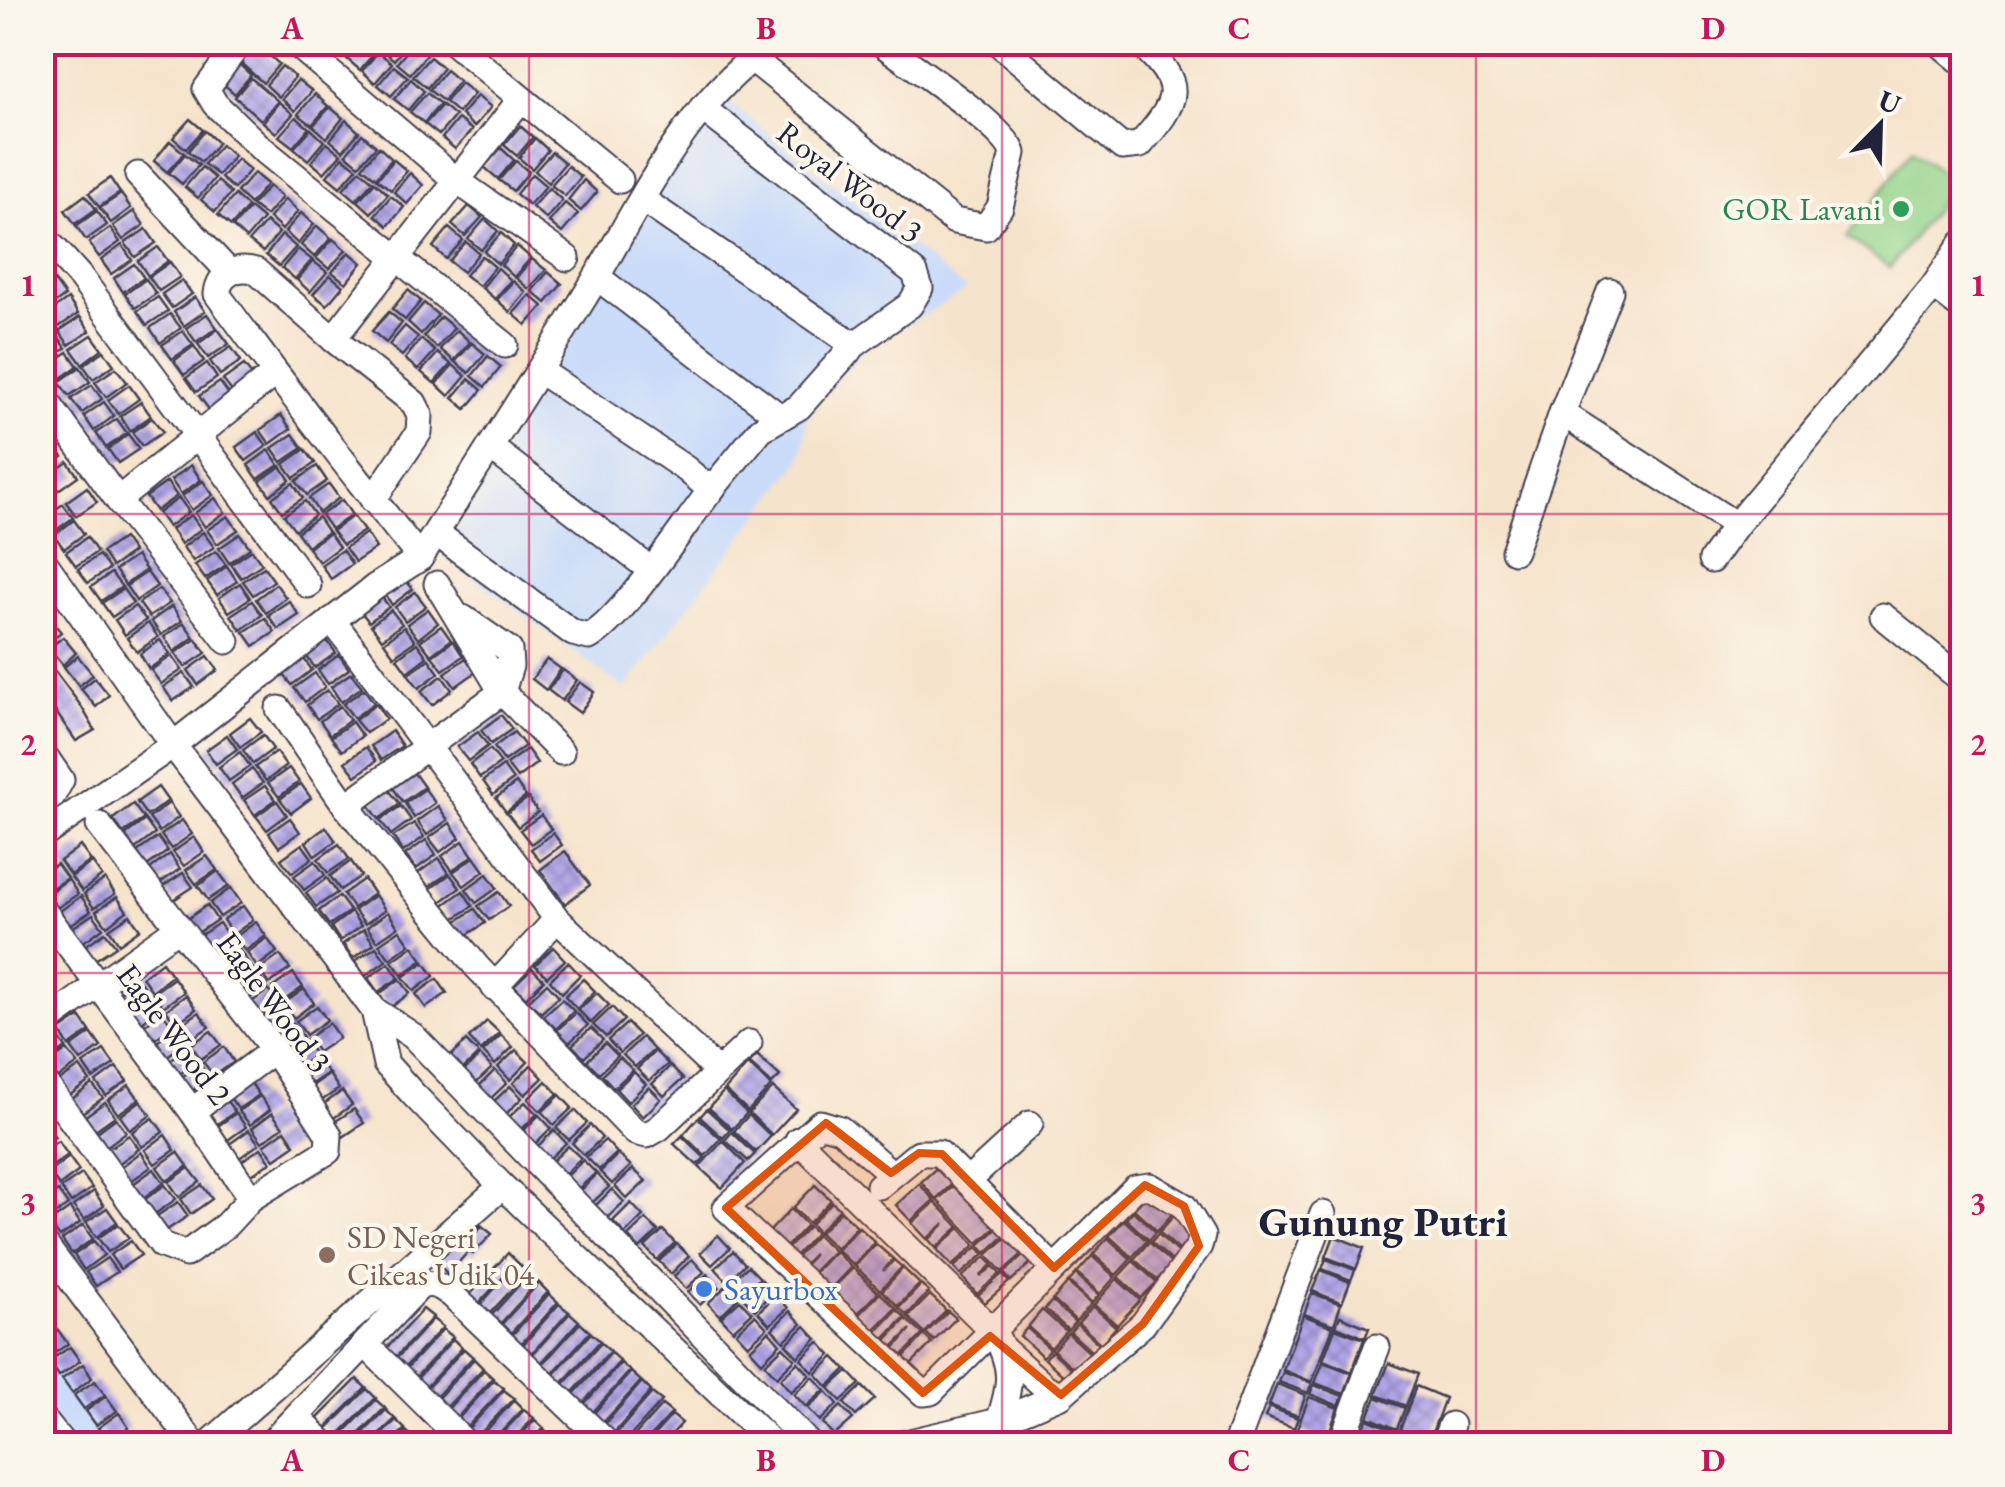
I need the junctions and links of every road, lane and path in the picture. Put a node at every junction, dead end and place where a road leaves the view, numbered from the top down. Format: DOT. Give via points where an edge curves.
graph roads {
  1 [pos="240,42"];
  2 [pos="294,42"];
  3 [pos="453,42"];
  4 [pos="776,42"];
  5 [pos="880,42"];
  6 [pos="997,42"];
  7 [pos="1139,42"];
  8 [pos="1938,42"];
  9 [pos="750,58"];
  10 [pos="1962,62"];
  11 [pos="521,99"];
  12 [pos="702,108"];
  13 [pos="138,175"];
  14 [pos="456,180"];
  15 [pos="620,180"];
  16 [pos="642,200"];
  17 [pos="1962,244"];
  18 [pos="42,249"];
  19 [pos="397,257"];
  20 [pos="568,258"];
  21 [pos="229,272"];
  22 [pos="597,277"];
  23 [pos="1934,286"];
  24 [pos="1610,291"];
  25 [pos="1962,308"];
  26 [pos="333,339"];
  27 [pos="505,345"];
  28 [pos="854,346"];
  29 [pos="540,370"];
  30 [pos="276,373"];
  31 [pos="42,395"];
  32 [pos="1562,413"];
  33 [pos="780,417"];
  34 [pos="198,436"];
  35 [pos="490,446"];
  36 [pos="710,490"];
  37 [pos="118,500"];
  38 [pos="373,500"];
  39 [pos="1736,524"];
  40 [pos="436,532"];
  41 [pos="1514,551"];
  42 [pos="420,558"];
  43 [pos="42,560"];
  44 [pos="1710,560"];
  45 [pos="651,570"];
  46 [pos="437,584"];
  47 [pos="308,585"];
  48 [pos="1883,616"];
  49 [pos="332,620"];
  50 [pos="228,641"];
  51 [pos="1962,680"];
  52 [pos="502,692"];
  53 [pos="279,709"];
  54 [pos="173,745"];
  55 [pos="428,745"];
  56 [pos="42,752"];
  57 [pos="562,752"];
  58 [pos="42,804"];
  59 [pos="346,806"];
  60 [pos="99,825"];
  61 [pos="42,836"];
  62 [pos="42,910"];
  63 [pos="558,919"];
  64 [pos="178,928"];
  65 [pos="96,984"];
  66 [pos="494,987"];
  67 [pos="374,1010"];
  68 [pos="42,1025"];
  69 [pos="749,1043"];
  70 [pos="274,1050"];
  71 [pos="717,1070"];
  72 [pos="42,1079"];
  73 [pos="192,1112"];
  74 [pos="1030,1124"];
  75 [pos="798,1140"];
  76 [pos="892,1174"];
  77 [pos="968,1181"];
  78 [pos="502,1186"];
  79 [pos="252,1198"];
  80 [pos="864,1202"];
  81 [pos="1323,1214"];
  82 [pos="42,1241"];
  83 [pos="1054,1268"];
  84 [pos="998,1340"];
  85 [pos="366,1345"];
  86 [pos="1377,1347"];
  87 [pos="1060,1396"];
  88 [pos="297,1417"];
  89 [pos="42,1418"];
  90 [pos="999,1421"];
  91 [pos="199,1442"];
  92 [pos="63,1444"];
  93 [pos="270,1444"];
  94 [pos="324,1444"];
  95 [pos="466,1444"];
  96 [pos="608,1444"];
  97 [pos="772,1444"];
  98 [pos="809,1444"];
  99 [pos="900,1444"];
  100 [pos="1238,1444"];
  101 [pos="1341,1444"];
  1 -- 19 [label="street" via="206,88 216,104"];
  2 -- 14 [label="street"];
  3 -- 11 [label="street"];
  4 -- 9 [label="street"];
  5 -- 9 [label="street" via="1005,137 1013,153 1000,207 986,228 954,222"];
  6 -- 7 [label="street" via="1122,147 1140,145 1168,113 1174,93 1168,73"];
  8 -- 10 [label="street"];
  9 -- 12 [label="street"];
  11 -- 14 [label="street"];
  11 -- 15 [label="street"];
  12 -- 16 [label="street"];
  12 -- 28 [label="street, Royal Wood 3" via="915,272 918,293"];
  13 -- 21 [label="street"];
  14 -- 19 [label="street"];
  14 -- 20 [label="street"];
  16 -- 22 [label="street"];
  16 -- 28 [label="street"];
  17 -- 23 [label="street"];
  18 -- 34 [label="street" via="54,248 81,278"];
  19 -- 26 [label="street"];
  19 -- 27 [label="street"];
  21 -- 26 [label="street" via="256,271"];
  21 -- 30 [label="street" via="217,294"];
  22 -- 29 [label="street"];
  22 -- 33 [label="street"];
  23 -- 25 [label="street"];
  23 -- 39 [label="street"];
  24 -- 32 [label="street"];
  26 -- 38 [label="street" via="414,403 420,416 419,432"];
  28 -- 33 [label="street" via="816,390"];
  29 -- 35 [label="street"];
  29 -- 36 [label="street"];
  30 -- 34 [label="street"];
  30 -- 38 [label="street"];
  31 -- 37 [label="street"];
  32 -- 39 [label="street"];
  32 -- 41 [label="street"];
  33 -- 36 [label="street" via="761,429"];
  34 -- 37 [label="street"];
  34 -- 47 [label="street"];
  35 -- 40 [label="street"];
  35 -- 45 [label="street"];
  36 -- 45 [label="street"];
  37 -- 50 [label="street"];
  38 -- 42 [label="street"];
  39 -- 44 [label="street"];
  40 -- 42 [label="street"];
  40 -- 45 [label="street" via="580,637 594,635"];
  42 -- 49 [label="street"];
  43 -- 54 [label="street"];
  46 -- 52 [label="street"];
  48 -- 51 [label="street"];
  49 -- 54 [label="street"];
  49 -- 55 [label="street"];
  52 -- 55 [label="street"];
  52 -- 57 [label="street"];
  53 -- 59 [label="street"];
  54 -- 61 [label="street"];
  54 -- 67 [label="street"];
  55 -- 59 [label="street"];
  55 -- 63 [label="street"];
  56 -- 58 [label="street" via="61,780"];
  59 -- 66 [label="street"];
  60 -- 64 [label="street, Eagle Wood 3"];
  62 -- 65 [label="street, Eagle Wood 2"];
  63 -- 66 [label="street"];
  63 -- 71 [label="street"];
  64 -- 65 [label="street"];
  64 -- 70 [label="street, Eagle Wood 3"];
  65 -- 68 [label="street"];
  65 -- 73 [label="street, Eagle Wood 2"];
  66 -- 71 [label="street" via="635,1132 659,1128"];
  67 -- 78 [label="street" via="386,1064"];
  67 -- 98 [label="street" via="412,1036"];
  69 -- 71 [label="street"];
  70 -- 73 [label="street"];
  70 -- 79 [label="street, Eagle Wood 3" via="330,1144"];
  72 -- 79 [label="street" via="167,1249 186,1254"];
  73 -- 79 [label="street, Eagle Wood 2"];
  74 -- 77 [label="street"];
  75 -- 76 [label="street" via="820,1123 834,1125"];
  75 -- 80 [label="street"];
  75 -- 84 [label="street" via="726,1208 918,1391 932,1392"];
  76 -- 77 [label="street" via="931,1151"];
  76 -- 80 [label="street"];
  77 -- 83 [label="street"];
  78 -- 91 [label="street"];
  78 -- 97 [label="street"];
  80 -- 84 [label="street"];
  81 -- 100 [label="street"];
  82 -- 91 [label="street"];
  83 -- 84 [label="street"];
  83 -- 87 [label="street" via="1131,1191 1150,1186 1184,1206 1202,1236 1143,1324"];
  84 -- 87 [label="street"];
  84 -- 90 [label="street" via="1010,1378"];
  85 -- 88 [label="street"];
  85 -- 95 [label="street"];
  85 -- 96 [label="street" via="419,1287 436,1285"];
  86 -- 101 [label="street"];
  87 -- 90 [label="street"];
  88 -- 93 [label="street"];
  88 -- 94 [label="street"];
  89 -- 92 [label="street"];
  90 -- 99 [label="street"];
}
